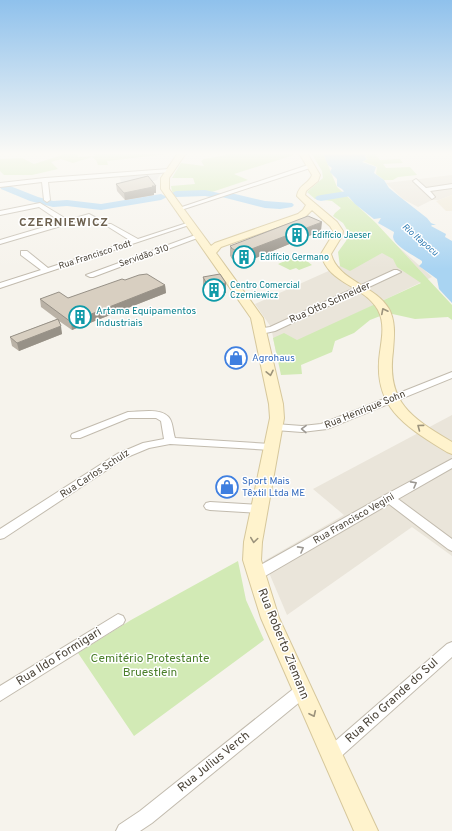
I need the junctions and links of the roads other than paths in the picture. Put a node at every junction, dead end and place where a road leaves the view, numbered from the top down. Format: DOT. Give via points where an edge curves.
graph roads {
  1 [pos="46,192"];
  2 [pos="168,192"];
  3 [pos="231,192"];
  4 [pos="300,192"];
  5 [pos="426,192"];
  6 [pos="432,197"];
  7 [pos="47,200"];
  8 [pos="311,205"];
  9 [pos="178,209"];
  10 [pos="0,213"];
  11 [pos="301,216"];
  12 [pos="328,219"];
  13 [pos="99,221"];
  14 [pos="66,222"];
  15 [pos="109,225"];
  16 [pos="194,230"];
  17 [pos="242,236"];
  18 [pos="137,241"];
  19 [pos="0,242"];
  20 [pos="24,253"];
  21 [pos="210,253"];
  22 [pos="47,270"];
  23 [pos="397,272"];
  24 [pos="90,275"];
  25 [pos="0,286"];
  26 [pos="362,289"];
  27 [pos="261,331"];
  28 [pos="452,375"];
  29 [pos="393,399"];
  30 [pos="275,427"];
  31 [pos="76,436"];
  32 [pos="170,441"];
  33 [pos="271,447"];
  34 [pos="452,449"];
  35 [pos="452,463"];
  36 [pos="389,498"];
  37 [pos="210,506"];
  38 [pos="259,509"];
  39 [pos="0,535"];
  40 [pos="452,546"];
  41 [pos="255,575"];
  42 [pos="118,620"];
  43 [pos="452,648"];
  44 [pos="302,691"];
  45 [pos="0,694"];
  46 [pos="331,755"];
  47 [pos="125,831"];
  48 [pos="366,831"];
  1 -- 7 [label="street"];
  2 -- 9 [label="main road, Rua Roberto Ziemann"];
  3 -- 9 [label="street"];
  4 -- 8 [label="main road" via="303,199"];
  5 -- 6 [label="street"];
  8 -- 11 [label="main road"];
  8 -- 12 [label="main road"];
  9 -- 16 [label="main road, Rua Roberto Ziemann"];
  10 -- 14 [label="street" via="40,205"];
  11 -- 12 [label="main road" via="313,215"];
  11 -- 17 [label="main road"];
  12 -- 26 [label="main road" via="338,231 326,254 328,264"];
  13 -- 14 [label="street" via="89,216"];
  14 -- 19 [label="street"];
  15 -- 18 [label="street"];
  16 -- 17 [label="main road" via="215,238"];
  16 -- 18 [label="street, Rua Francisco Todt"];
  16 -- 21 [label="main road, Rua Roberto Ziemann"];
  16 -- 24 [label="street, Servidão 310"];
  17 -- 21 [label="main road" via="218,245"];
  18 -- 22 [label="street, Rua Francisco Todt"];
  20 -- 22 [label="street"];
  21 -- 27 [label="main road, Rua Roberto Ziemann" via="248,305"];
  22 -- 25 [label="street, Rua Francisco Todt"];
  23 -- 26 [label="street, Rua Otto Schneider"];
  26 -- 27 [label="street, Rua Otto Schneider" via="272,329"];
  29 -- 26 [label="main road, one-way" via="387,388 385,374 388,319 380,304"];
  27 -- 30 [label="main road, Rua Roberto Ziemann, one-way" via="276,404"];
  28 -- 29 [label="street, Rua Henrique Sohn"];
  29 -- 30 [label="street, Rua Henrique Sohn, one-way" via="323,427 302,430"];
  34 -- 29 [label="main road, one-way" via="413,422"];
  30 -- 33 [label="main road, Rua Roberto Ziemann"];
  31 -- 32 [label="street" via="124,416 157,415 166,421"];
  32 -- 33 [label="street, Rua Carlos Schulz"];
  32 -- 39 [label="street, Rua Carlos Schulz" via="147,445 127,453"];
  33 -- 38 [label="main road, Rua Roberto Ziemann"];
  36 -- 35 [label="street, Rua Francisco Vegini, one-way"];
  36 -- 40 [label="street"];
  41 -- 36 [label="street, Rua Francisco Vegini, one-way"];
  37 -- 38 [label="street"];
  38 -- 41 [label="main road, Rua Roberto Ziemann, one-way" via="253,542 252,560"];
  41 -- 44 [label="main road, Rua Roberto Ziemann" via="270,618"];
  42 -- 45 [label="street, Rua Ildo Formigari"];
  43 -- 46 [label="street, Rua Rio Grande do Sul"];
  44 -- 46 [label="main road, Rua Roberto Ziemann, one-way"];
  44 -- 47 [label="street, Rua Julius Verch" via="146,817"];
  46 -- 48 [label="main road, Rua Roberto Ziemann"];
}
